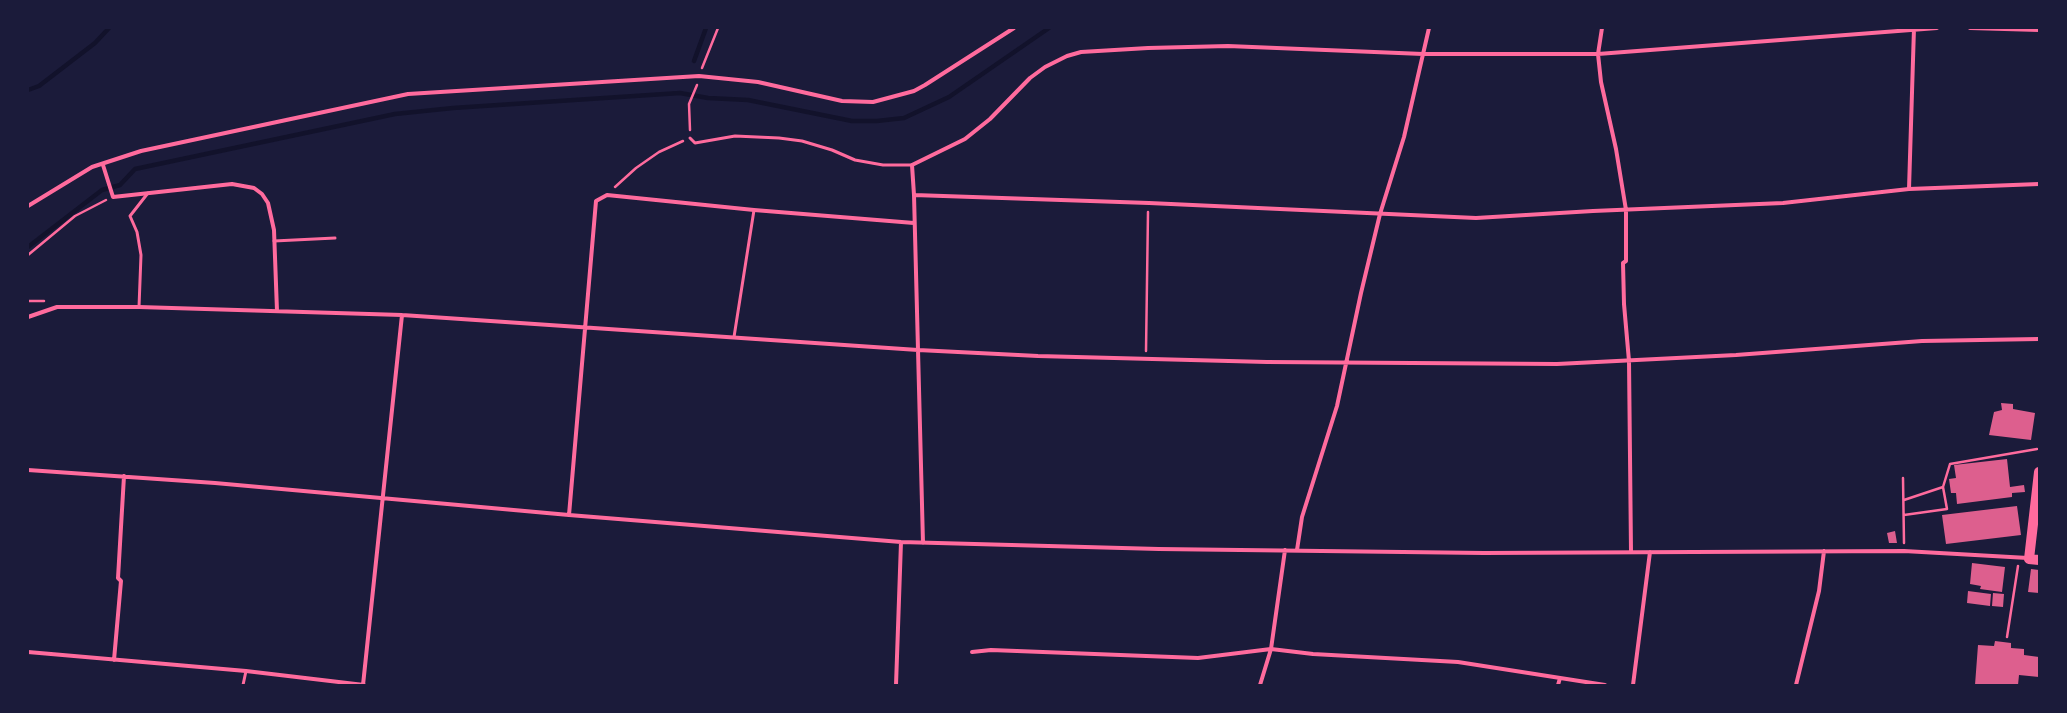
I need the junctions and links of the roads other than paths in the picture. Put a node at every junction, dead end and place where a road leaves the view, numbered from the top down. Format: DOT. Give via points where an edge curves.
graph roads {
  1 [pos="1014,28"];
  2 [pos="1429,28"];
  3 [pos="1602,28"];
  4 [pos="1937,28"];
  5 [pos="1970,28"];
  6 [pos="1914,29"];
  7 [pos="2039,30"];
  8 [pos="1423,54"];
  9 [pos="1598,54"];
  10 [pos="690,138"];
  11 [pos="103,165"];
  12 [pos="912,165"];
  13 [pos="2039,184"];
  14 [pos="1909,189"];
  15 [pos="148,193"];
  16 [pos="914,195"];
  17 [pos="28,206"];
  18 [pos="754,210"];
  19 [pos="1626,210"];
  20 [pos="1380,214"];
  21 [pos="914,223"];
  22 [pos="335,238"];
  23 [pos="274,241"];
  24 [pos="139,307"];
  25 [pos="277,311"];
  26 [pos="402,315"];
  27 [pos="28,316"];
  28 [pos="584,327"];
  29 [pos="734,337"];
  30 [pos="2039,339"];
  31 [pos="918,350"];
  32 [pos="1629,361"];
  33 [pos="1348,362"];
  34 [pos="28,470"];
  35 [pos="2039,472"];
  36 [pos="124,476"];
  37 [pos="382,498"];
  38 [pos="569,515"];
  39 [pos="901,542"];
  40 [pos="922,543"];
  41 [pos="1285,550"];
  42 [pos="1298,550"];
  43 [pos="1824,551"];
  44 [pos="1631,552"];
  45 [pos="1650,552"];
  46 [pos="2034,559"];
  47 [pos="1271,649"];
  48 [pos="28,652"];
  49 [pos="972,652"];
  50 [pos="114,660"];
  51 [pos="246,672"];
  52 [pos="1560,678"];
  53 [pos="243,685"];
  54 [pos="363,685"];
  55 [pos="896,685"];
  56 [pos="1260,685"];
  57 [pos="1558,685"];
  58 [pos="1605,685"];
  59 [pos="1633,685"];
  60 [pos="1796,685"];
  1 -- 11 [label="street" via="914,91 873,102 842,101 758,82 699,76 408,94 141,151"];
  2 -- 8 [label="street"];
  3 -- 9 [label="street"];
  4 -- 6 [label="street"];
  5 -- 7 [label="street"];
  6 -- 9 [label="street"];
  6 -- 14 [label="street"];
  8 -- 9 [label="street"];
  8 -- 12 [label="street" via="1228,46 1081,52 1045,67 1030,78 990,119 965,139"];
  8 -- 20 [label="street" via="1404,137"];
  9 -- 19 [label="street"];
  10 -- 12 [label="lane" via="695,143 735,136 780,138 802,141 855,160 883,166"];
  11 -- 15 [label="street" via="113,196"];
  11 -- 17 [label="street" via="92,168"];
  12 -- 16 [label="street"];
  13 -- 14 [label="street"];
  14 -- 19 [label="street" via="1783,203"];
  15 -- 23 [label="street" via="232,184 254,188 268,202"];
  15 -- 24 [label="lane" via="130,216 137,232 141,255"];
  16 -- 20 [label="street"];
  16 -- 21 [label="street"];
  18 -- 21 [label="street"];
  18 -- 28 [label="street" via="607,195 596,201"];
  18 -- 29 [label="lane"];
  19 -- 20 [label="street" via="1476,218"];
  19 -- 32 [label="street" via="1626,261 1623,263"];
  20 -- 33 [label="street" via="1353,325"];
  21 -- 31 [label="street"];
  22 -- 23 [label="lane"];
  23 -- 25 [label="street"];
  24 -- 25 [label="street"];
  24 -- 27 [label="street" via="57,307"];
  25 -- 26 [label="street"];
  26 -- 28 [label="street"];
  26 -- 37 [label="street"];
  28 -- 29 [label="street"];
  28 -- 38 [label="street"];
  29 -- 31 [label="street"];
  30 -- 32 [label="street" via="1922,341"];
  31 -- 33 [label="street" via="1146,360"];
  31 -- 40 [label="street"];
  32 -- 33 [label="street" via="1557,364"];
  32 -- 44 [label="street"];
  33 -- 42 [label="street" via="1329,435 1302,517"];
  34 -- 36 [label="street"];
  35 -- 46 [label="main road"];
  36 -- 37 [label="street"];
  36 -- 50 [label="street" via="118,578 121,581"];
  37 -- 38 [label="street"];
  37 -- 54 [label="street"];
  38 -- 39 [label="street"];
  39 -- 40 [label="street"];
  39 -- 55 [label="street"];
  40 -- 41 [label="street"];
  41 -- 42 [label="street"];
  41 -- 47 [label="street"];
  42 -- 44 [label="street"];
  43 -- 45 [label="street"];
  43 -- 46 [label="street" via="1904,551"];
  43 -- 60 [label="street" via="1817,599"];
  44 -- 45 [label="street"];
  45 -- 59 [label="street"];
  47 -- 49 [label="street" via="1198,658 991,650"];
  47 -- 52 [label="street" via="1313,654 1458,662"];
  47 -- 56 [label="street"];
  48 -- 50 [label="street"];
  50 -- 51 [label="street"];
  51 -- 53 [label="lane"];
  51 -- 54 [label="street"];
  52 -- 57 [label="street"];
  52 -- 58 [label="street"];
}
